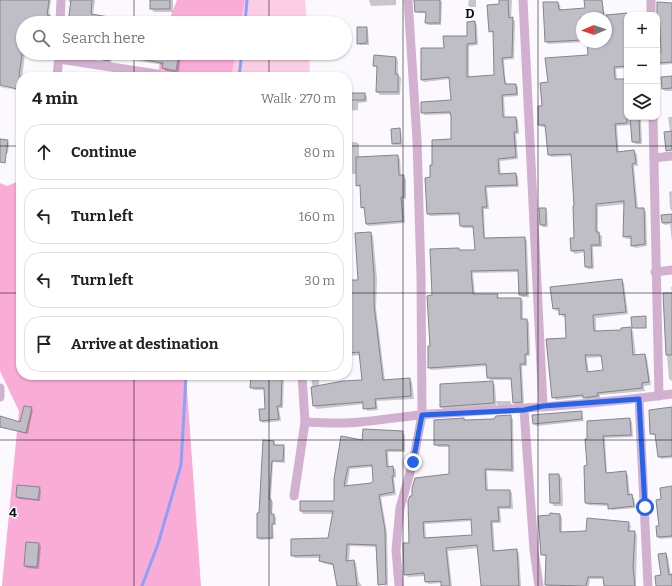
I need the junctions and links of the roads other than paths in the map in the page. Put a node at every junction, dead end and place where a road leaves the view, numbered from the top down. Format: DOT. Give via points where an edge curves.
graph roads {
  1 [pos="61,0"];
  2 [pos="408,0"];
  3 [pos="523,0"];
  4 [pos="651,0"];
  5 [pos="651,12"];
  6 [pos="60,16"];
  7 [pos="59,60"];
  8 [pos="81,60"];
  9 [pos="57,72"];
  10 [pos="146,72"];
  11 [pos="653,120"];
  12 [pos="672,156"];
  13 [pos="654,158"];
  14 [pos="672,270"];
  15 [pos="655,272"];
  16 [pos="302,380"];
  17 [pos="0,388"];
  18 [pos="672,394"];
  19 [pos="659,396"];
  20 [pos="0,397"];
  21 [pos="639,399"];
  22 [pos="543,406"];
  23 [pos="524,410"];
  24 [pos="422,415"];
  25 [pos="306,422"];
  26 [pos="294,496"];
  27 [pos="399,586"];
  28 [pos="539,586"];
  29 [pos="648,586"];
  1 -- 6 [label="street"];
  2 -- 24 [label="street" via="417,140"];
  3 -- 22 [label="street"];
  4 -- 5 [label="street"];
  7 -- 9 [label="street"];
  8 -- 10 [label="street"];
  11 -- 13 [label="street"];
  12 -- 13 [label="street"];
  13 -- 15 [label="street"];
  14 -- 15 [label="street"];
  15 -- 19 [label="street"];
  16 -- 25 [label="street"];
  17 -- 20 [label="street"];
  18 -- 19 [label="street"];
  19 -- 21 [label="street"];
  21 -- 22 [label="street"];
  21 -- 29 [label="street"];
  22 -- 23 [label="street"];
  23 -- 24 [label="street"];
  23 -- 28 [label="street"];
  24 -- 25 [label="street" via="359,422"];
  24 -- 27 [label="street" via="413,462 400,508 396,550"];
  25 -- 26 [label="street"];
}
